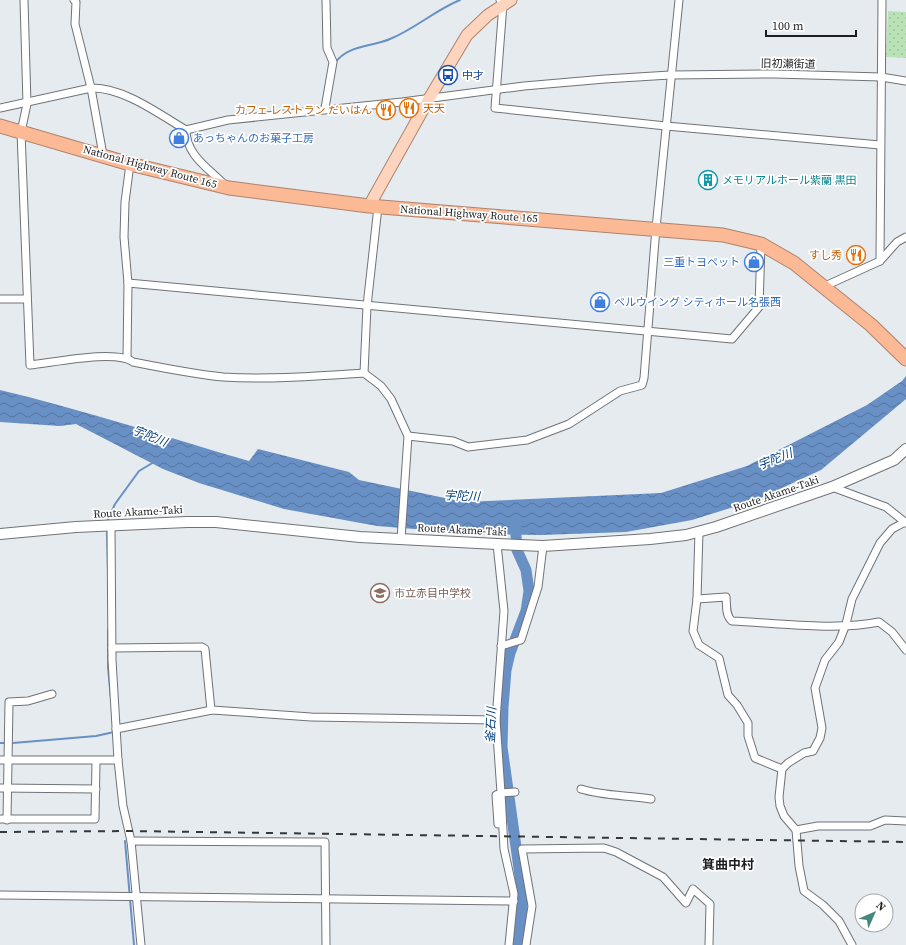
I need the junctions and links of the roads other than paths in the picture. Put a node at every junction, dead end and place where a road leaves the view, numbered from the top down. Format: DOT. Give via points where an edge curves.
graph roads {
  1 [pos="24,0"];
  2 [pos="74,0"];
  3 [pos="326,0"];
  4 [pos="679,0"];
  5 [pos="882,0"];
  6 [pos="505,1"];
  7 [pos="670,76"];
  8 [pos="881,77"];
  9 [pos="906,81"];
  10 [pos="91,88"];
  11 [pos="496,89"];
  12 [pos="430,97"];
  13 [pos="27,104"];
  14 [pos="0,108"];
  15 [pos="325,108"];
  16 [pos="0,126"];
  17 [pos="666,126"];
  18 [pos="186,130"];
  19 [pos="22,132"];
  20 [pos="880,145"];
  21 [pos="103,155"];
  22 [pos="130,164"];
  23 [pos="229,188"];
  24 [pos="374,207"];
  25 [pos="656,228"];
  26 [pos="906,237"];
  27 [pos="761,244"];
  28 [pos="880,261"];
  29 [pos="128,283"];
  30 [pos="825,286"];
  31 [pos="26,298"];
  32 [pos="0,299"];
  33 [pos="367,306"];
  34 [pos="647,331"];
  35 [pos="127,358"];
  36 [pos="906,359"];
  37 [pos="364,373"];
  38 [pos="408,436"];
  39 [pos="906,449"];
  40 [pos="832,488"];
  41 [pos="905,522"];
  42 [pos="108,526"];
  43 [pos="699,531"];
  44 [pos="0,534"];
  45 [pos="401,537"];
  46 [pos="497,544"];
  47 [pos="543,546"];
  48 [pos="697,599"];
  49 [pos="846,624"];
  50 [pos="505,646"];
  51 [pos="112,648"];
  52 [pos="906,650"];
  53 [pos="52,694"];
  54 [pos="211,710"];
  55 [pos="496,720"];
  56 [pos="116,729"];
  57 [pos="4,760"];
  58 [pos="118,760"];
  59 [pos="96,761"];
  60 [pos="782,769"];
  61 [pos="4,788"];
  62 [pos="96,789"];
  63 [pos="581,789"];
  64 [pos="502,793"];
  65 [pos="514,793"];
  66 [pos="651,799"];
  67 [pos="4,820"];
  68 [pos="906,821"];
  69 [pos="498,824"];
  70 [pos="796,830"];
  71 [pos="131,841"];
  72 [pos="0,895"];
  73 [pos="133,896"];
  74 [pos="326,899"];
  75 [pos="514,901"];
  76 [pos="141,945"];
  77 [pos="326,945"];
  78 [pos="510,945"];
  79 [pos="526,945"];
  80 [pos="709,945"];
  81 [pos="852,945"];
  1 -- 13 [label="street"];
  2 -- 10 [label="street" via="75,24"];
  3 -- 15 [label="street" via="327,48 333,62"];
  4 -- 7 [label="street"];
  5 -- 8 [label="street"];
  6 -- 11 [label="street"];
  6 -- 12 [label="main road" via="467,35"];
  7 -- 8 [label="street, 旧初瀬街道" via="776,74"];
  7 -- 11 [label="street, 旧初瀬街道"];
  7 -- 17 [label="street"];
  8 -- 9 [label="street, 旧初瀬街道"];
  8 -- 20 [label="street"];
  10 -- 13 [label="street"];
  10 -- 18 [label="street" via="102,88 136,101"];
  10 -- 21 [label="street"];
  11 -- 12 [label="street, 旧初瀬街道"];
  11 -- 17 [label="street" via="495,108"];
  12 -- 15 [label="street, 旧初瀬街道" via="402,102"];
  12 -- 24 [label="main road"];
  13 -- 14 [label="street"];
  13 -- 19 [label="street"];
  15 -- 18 [label="street, 旧初瀬街道" via="228,120"];
  16 -- 19 [label="highway, National Highway Route 165"];
  17 -- 20 [label="street"];
  17 -- 25 [label="street"];
  18 -- 23 [label="street" via="186,140 197,159"];
  19 -- 21 [label="highway, National Highway Route 165"];
  19 -- 31 [label="street"];
  20 -- 28 [label="street"];
  21 -- 22 [label="highway, National Highway Route 165"];
  22 -- 23 [label="highway, National Highway Route 165"];
  22 -- 29 [label="street" via="124,238"];
  23 -- 24 [label="highway, National Highway Route 165"];
  24 -- 25 [label="highway, National Highway Route 165"];
  24 -- 33 [label="street"];
  25 -- 27 [label="highway, National Highway Route 165" via="723,234"];
  25 -- 34 [label="street"];
  26 -- 28 [label="street" via="897,242"];
  27 -- 30 [label="highway, National Highway Route 165" via="794,262"];
  27 -- 34 [label="street" via="759,307 732,340"];
  28 -- 30 [label="street"];
  29 -- 33 [label="street"];
  29 -- 35 [label="street"];
  30 -- 36 [label="highway, National Highway Route 165"];
  31 -- 32 [label="street"];
  31 -- 35 [label="street" via="30,365 105,356"];
  33 -- 34 [label="street"];
  33 -- 37 [label="street"];
  34 -- 38 [label="street" via="642,385 620,391 568,424 527,440 468,448 453,441"];
  35 -- 37 [label="street" via="133,362 184,372 225,377 305,377"];
  37 -- 38 [label="street" via="381,386 391,399"];
  38 -- 45 [label="street"];
  39 -- 40 [label="main road, Route Akame-Taki" via="883,466"];
  40 -- 41 [label="street" via="886,508"];
  40 -- 43 [label="main road, Route Akame-Taki"];
  41 -- 49 [label="street" via="892,529 880,543 852,598"];
  42 -- 44 [label="main road, Route Akame-Taki"];
  42 -- 45 [label="main road, Route Akame-Taki" via="216,522 360,537"];
  42 -- 51 [label="street"];
  43 -- 47 [label="main road, Route Akame-Taki" via="650,539"];
  43 -- 48 [label="street"];
  45 -- 46 [label="main road, Route Akame-Taki"];
  46 -- 47 [label="main road, Route Akame-Taki"];
  46 -- 50 [label="street"];
  47 -- 50 [label="street" via="538,587 519,641"];
  48 -- 49 [label="street" via="726,597 728,618 732,621 801,625"];
  48 -- 60 [label="street" via="693,631 699,645 719,658 728,695 738,704 748,723 752,753 755,758"];
  49 -- 52 [label="street" via="879,622 892,632"];
  49 -- 60 [label="street" via="840,642 825,660 815,688 822,728 820,738 812,751 788,762"];
  50 -- 55 [label="street"];
  51 -- 54 [label="street" via="202,647 207,652"];
  51 -- 56 [label="street"];
  53 -- 57 [label="street" via="28,701 9,702"];
  54 -- 55 [label="street" via="311,717"];
  54 -- 56 [label="street"];
  55 -- 64 [label="street"];
  56 -- 58 [label="street"];
  57 -- 59 [label="street"];
  57 -- 61 [label="street"];
  58 -- 59 [label="street"];
  58 -- 71 [label="street" via="123,806"];
  59 -- 62 [label="street"];
  60 -- 70 [label="street" via="780,806 784,816"];
  61 -- 62 [label="street"];
  61 -- 67 [label="street"];
  62 -- 67 [label="street" via="95,819"];
  63 -- 66 [label="street" via="595,794"];
  64 -- 65 [label="street"];
  64 -- 69 [label="street" via="496,795"];
  64 -- 75 [label="street" via="504,848 513,882"];
  68 -- 70 [label="street" via="885,820 870,826 818,826"];
  70 -- 81 [label="street" via="804,891 839,921"];
  71 -- 73 [label="street"];
  71 -- 74 [label="street" via="325,842"];
  72 -- 73 [label="street"];
  73 -- 74 [label="street"];
  73 -- 76 [label="street"];
  74 -- 75 [label="street"];
  74 -- 77 [label="street"];
  75 -- 78 [label="street"];
  79 -- 80 [label="street" via="532,906 522,849 604,848 663,877 686,903 693,889 710,904"];
}
